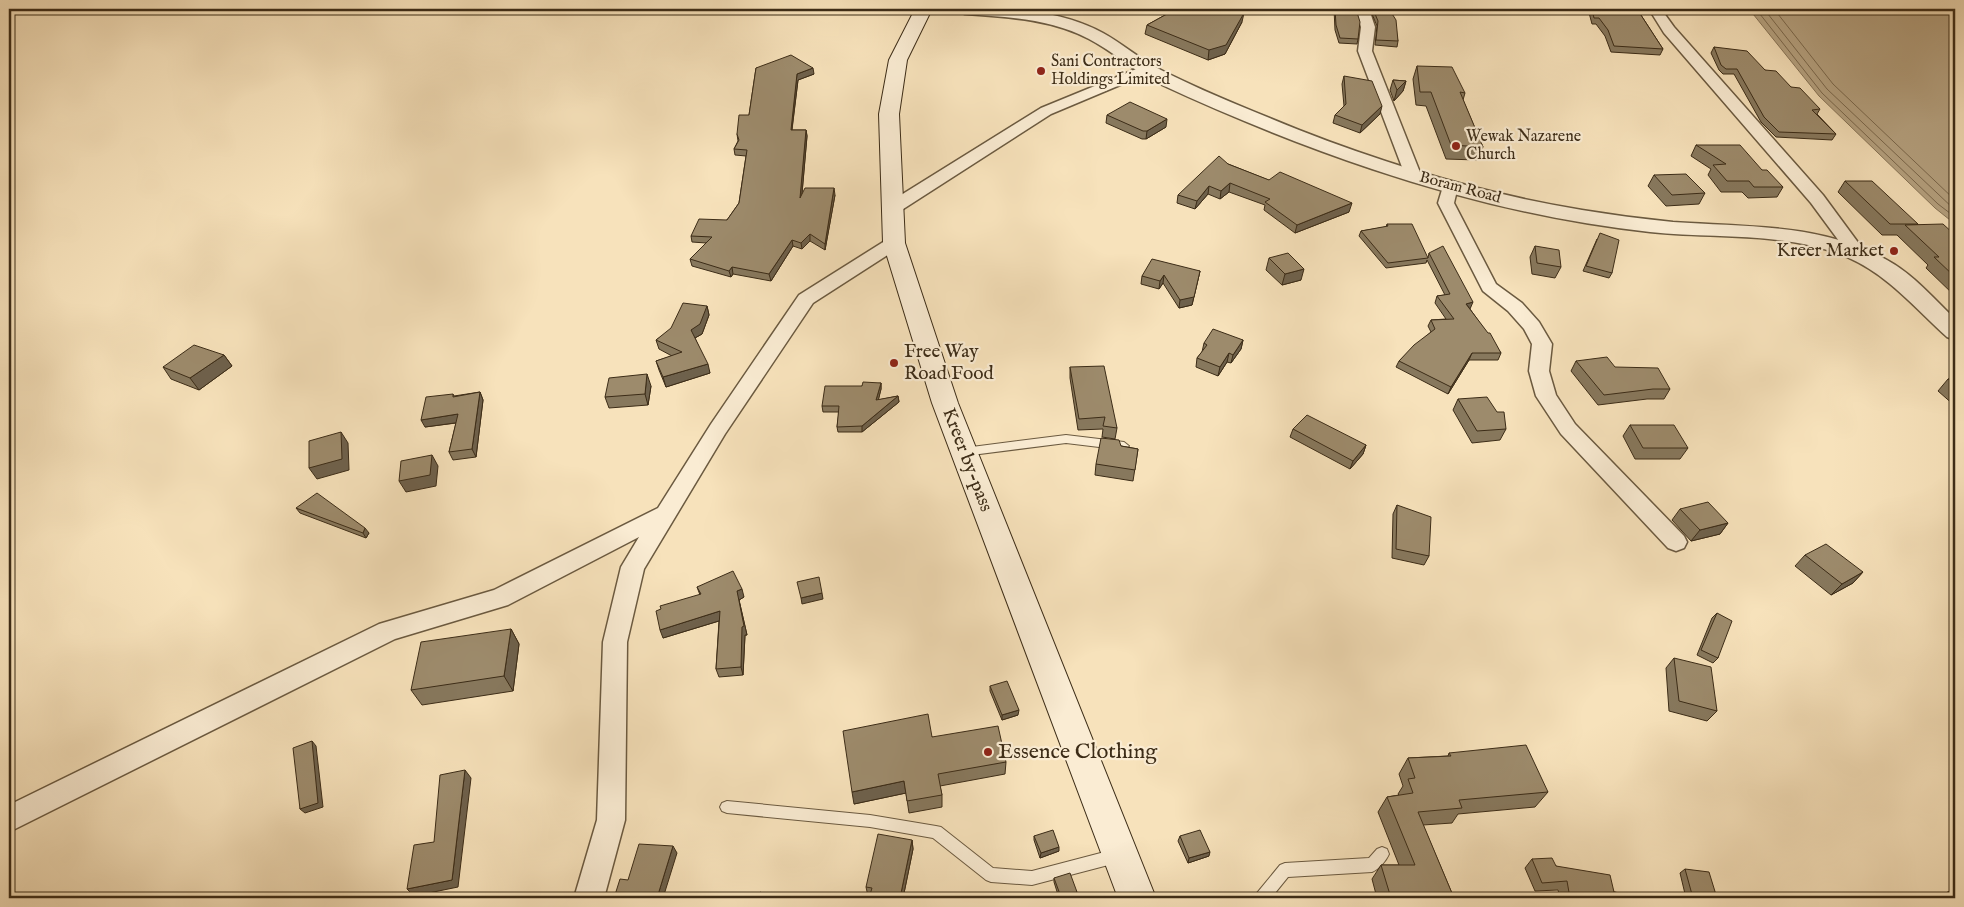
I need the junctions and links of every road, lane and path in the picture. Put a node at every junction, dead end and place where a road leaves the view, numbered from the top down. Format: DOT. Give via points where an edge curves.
graph roads {
  1 [pos="923,9"];
  2 [pos="965,9"];
  3 [pos="1362,9"];
  4 [pos="1655,9"];
  5 [pos="1009,11"];
  6 [pos="1146,69"];
  7 [pos="1414,175"];
  8 [pos="1450,186"];
  9 [pos="891,210"];
  10 [pos="894,243"];
  11 [pos="1856,252"];
  12 [pos="1955,332"];
  13 [pos="1124,446"];
  14 [pos="964,452"];
  15 [pos="666,514"];
  16 [pos="1676,542"];
  17 [pos="728,806"];
  18 [pos="9,819"];
  19 [pos="1382,854"];
  20 [pos="1120,855"];
  21 [pos="589,898"];
  22 [pos="1137,898"];
  23 [pos="1262,898"];
  1 -- 9 [label="main road, Kreer by-pass" via="898,60 889,114"];
  2 -- 5 [label="street, Boram Road"];
  3 -- 7 [label="street" via="1368,27 1365,51"];
  4 -- 11 [label="street" via="1669,30 1817,199"];
  5 -- 6 [label="street, Boram Road" via="1054,20 1090,33"];
  6 -- 7 [label="street, Boram Road" via="1304,139"];
  6 -- 9 [label="street" via="1046,111"];
  7 -- 8 [label="street, Boram Road"];
  8 -- 11 [label="street, Boram Road" via="1612,221 1804,237"];
  8 -- 16 [label="street" via="1446,203 1490,287 1515,307 1532,326 1542,344 1539,371 1546,396 1568,429"];
  9 -- 10 [label="main road, Kreer by-pass"];
  10 -- 14 [label="main road, Kreer by-pass"];
  10 -- 15 [label="street" via="806,299 718,429"];
  11 -- 12 [label="street, Boram Road" via="1903,282"];
  13 -- 14 [label="lane" via="1066,439"];
  14 -- 20 [label="main road, Kreer by-pass"];
  15 -- 18 [label="street" via="500,598 388,631"];
  15 -- 21 [label="street" via="633,566 614,642 611,820"];
  17 -- 20 [label="lane" via="870,821 936,832 991,876 1032,878"];
  19 -- 23 [label="lane" via="1372,865 1285,870"];
  20 -- 22 [label="main road, Kreer by-pass"];
}
